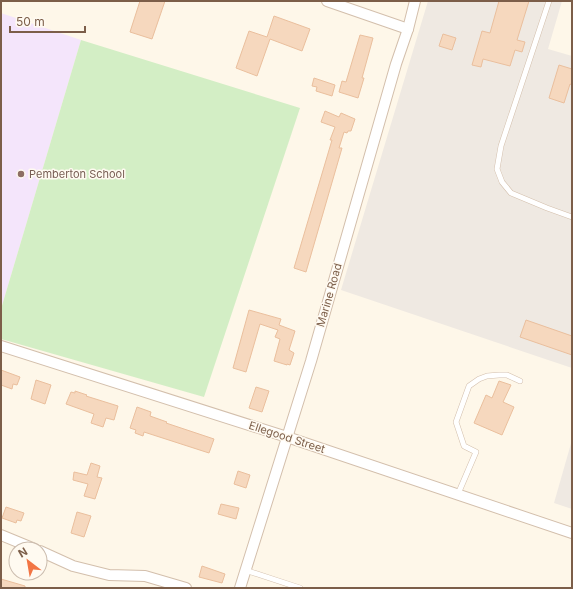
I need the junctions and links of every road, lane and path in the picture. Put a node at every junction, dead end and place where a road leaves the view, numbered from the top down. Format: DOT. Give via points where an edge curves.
graph roads {
  1 [pos="327,1"];
  2 [pos="414,1"];
  3 [pos="549,1"];
  4 [pos="408,29"];
  5 [pos="572,217"];
  6 [pos="1,346"];
  7 [pos="520,381"];
  8 [pos="287,437"];
  9 [pos="458,494"];
  10 [pos="572,533"];
  11 [pos="1,534"];
  12 [pos="17,541"];
  13 [pos="48,555"];
  14 [pos="245,570"];
  15 [pos="186,588"];
  16 [pos="240,588"];
  17 [pos="300,588"];
  1 -- 4 [label="street"];
  2 -- 4 [label="street, Marine Road"];
  3 -- 5 [label="lane" via="501,146 497,169 502,182 512,193"];
  4 -- 8 [label="street, Marine Road"];
  6 -- 8 [label="street, Ellegood Street"];
  7 -- 9 [label="lane" via="507,375 499,375 484,378 469,386 456,422 464,446 476,452"];
  8 -- 9 [label="street, Ellegood Street"];
  8 -- 14 [label="street, Marine Road"];
  9 -- 10 [label="street, Ellegood Street"];
  11 -- 12 [label="street"];
  13 -- 15 [label="street" via="80,568 109,575 145,576"];
  14 -- 16 [label="street, Marine Road"];
  14 -- 17 [label="lane"];
}
